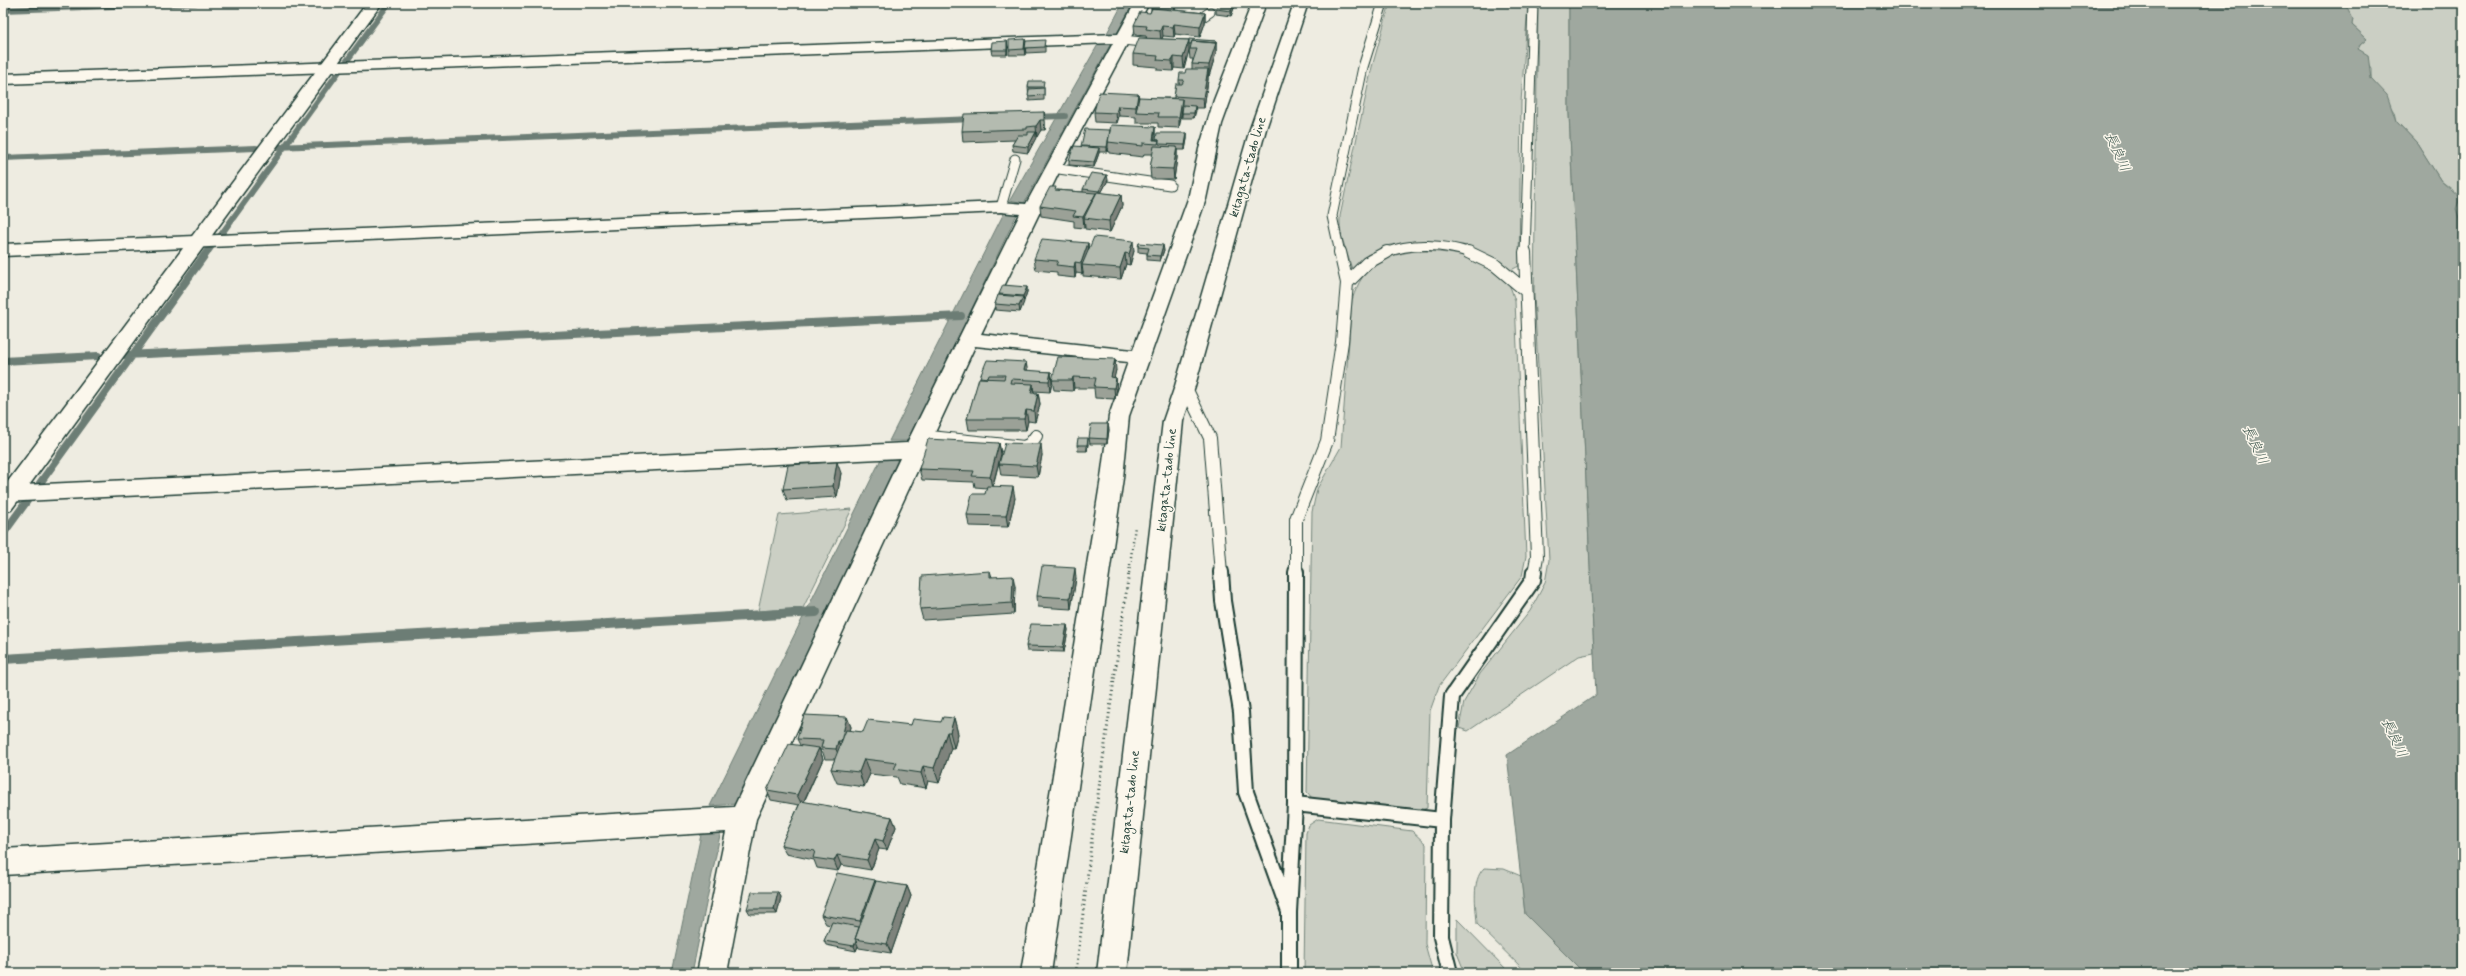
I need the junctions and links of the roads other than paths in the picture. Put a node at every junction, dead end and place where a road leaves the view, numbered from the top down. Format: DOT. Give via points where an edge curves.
graph roads {
  1 [pos="374,3"];
  2 [pos="1259,3"];
  3 [pos="1301,3"];
  4 [pos="1382,3"];
  5 [pos="1533,3"];
  6 [pos="1140,11"];
  7 [pos="1210,12"];
  8 [pos="1179,17"];
  9 [pos="1122,39"];
  10 [pos="1161,44"];
  11 [pos="327,67"];
  12 [pos="3,79"];
  13 [pos="1014,159"];
  14 [pos="1052,168"];
  15 [pos="1170,185"];
  16 [pos="1001,207"];
  17 [pos="1032,210"];
  18 [pos="197,242"];
  19 [pos="3,250"];
  20 [pos="1347,283"];
  21 [pos="1526,291"];
  22 [pos="968,339"];
  23 [pos="1140,357"];
  24 [pos="1185,386"];
  25 [pos="1036,436"];
  26 [pos="917,443"];
  27 [pos="6,497"];
  28 [pos="1296,804"];
  29 [pos="742,819"];
  30 [pos="1442,820"];
  31 [pos="3,862"];
  32 [pos="1289,912"];
  33 [pos="712,973"];
  34 [pos="1036,973"];
  35 [pos="1112,973"];
  36 [pos="1289,973"];
  37 [pos="1450,973"];
  1 -- 11 [label="street"];
  2 -- 23 [label="street" via="1210,133 1197,199"];
  3 -- 24 [label="street, kitagata-tado line" via="1258,129"];
  4 -- 20 [label="lane" via="1364,67 1332,216"];
  5 -- 21 [label="lane" via="1525,246"];
  6 -- 9 [label="street"];
  7 -- 8 [label="lane" via="1201,18"];
  9 -- 10 [label="lane"];
  9 -- 11 [label="street"];
  9 -- 14 [label="street"];
  11 -- 12 [label="street"];
  11 -- 18 [label="street"];
  13 -- 16 [label="lane"];
  14 -- 15 [label="lane"];
  14 -- 17 [label="street"];
  16 -- 17 [label="street"];
  16 -- 18 [label="street"];
  17 -- 22 [label="street"];
  18 -- 19 [label="street"];
  18 -- 27 [label="street"];
  20 -- 21 [label="lane" via="1374,258 1406,248 1431,246 1467,253 1490,262"];
  20 -- 28 [label="lane" via="1342,342 1327,441 1296,519"];
  21 -- 30 [label="lane" via="1537,557 1533,580 1452,696"];
  22 -- 23 [label="street"];
  22 -- 26 [label="street"];
  23 -- 34 [label="street" via="1119,416 1112,478"];
  24 -- 32 [label="lane" via="1210,438 1223,601 1240,712 1246,792"];
  24 -- 35 [label="street, kitagata-tado line" via="1173,421"];
  25 -- 26 [label="lane" via="1024,448"];
  26 -- 27 [label="street"];
  26 -- 29 [label="street"];
  28 -- 30 [label="lane"];
  28 -- 32 [label="lane"];
  29 -- 31 [label="street"];
  29 -- 33 [label="street"];
  30 -- 37 [label="lane" via="1441,937"];
  32 -- 36 [label="lane"];
}
